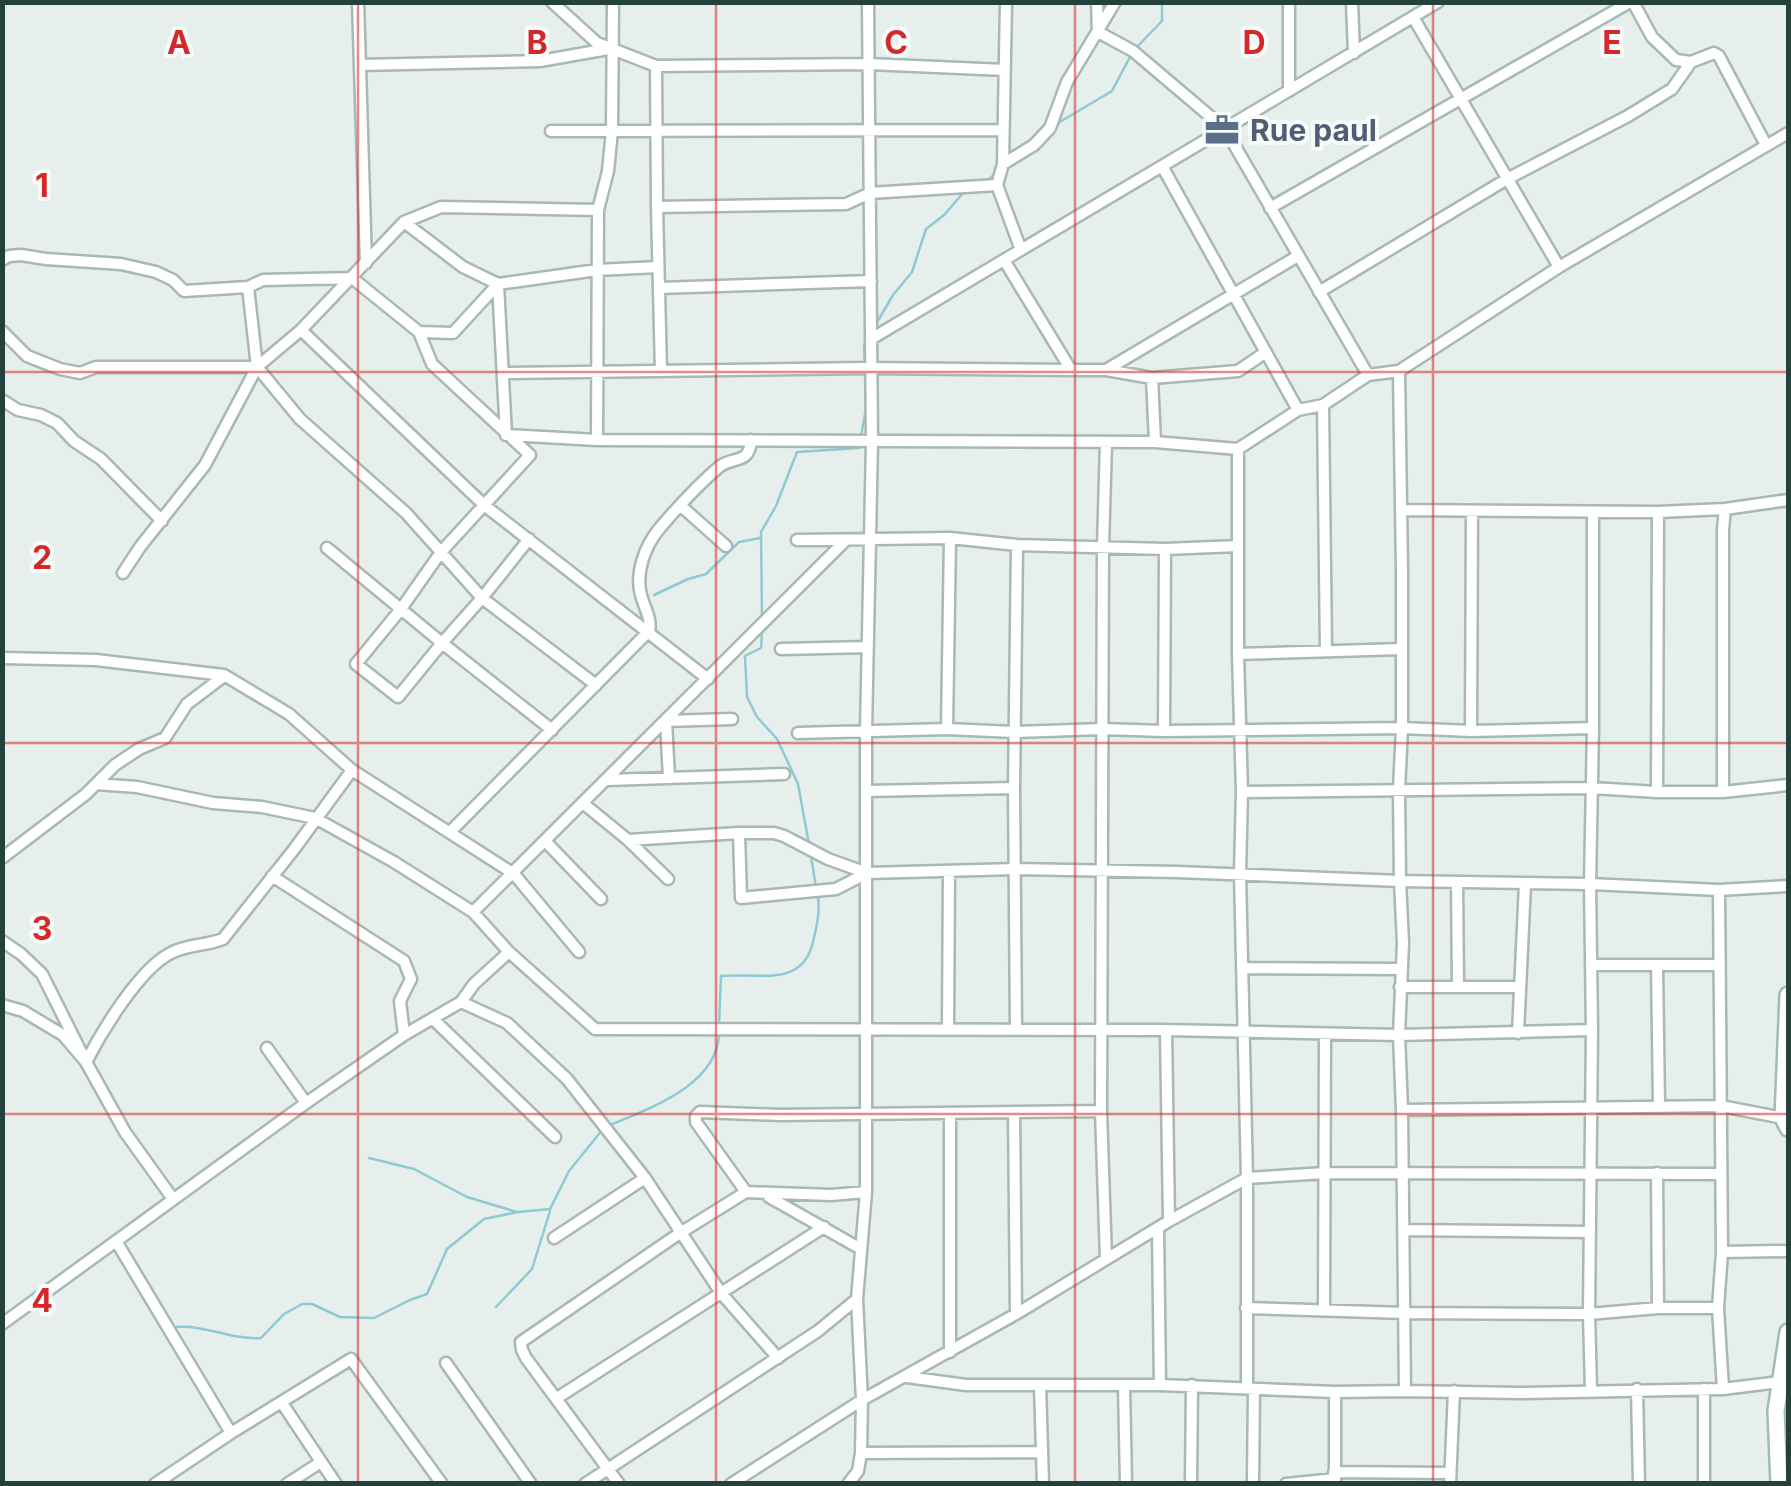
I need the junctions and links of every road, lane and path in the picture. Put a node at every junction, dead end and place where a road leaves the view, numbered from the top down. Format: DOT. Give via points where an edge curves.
graph roads {
  1 [pos="358,2"];
  2 [pos="552,2"];
  3 [pos="613,2"];
  4 [pos="868,2"];
  5 [pos="1006,2"];
  6 [pos="1097,2"];
  7 [pos="1115,2"];
  8 [pos="1288,2"];
  9 [pos="1352,2"];
  10 [pos="1438,2"];
  11 [pos="1632,2"];
  12 [pos="1413,17"];
  13 [pos="1098,32"];
  14 [pos="612,49"];
  15 [pos="1354,52"];
  16 [pos="1690,62"];
  17 [pos="360,64"];
  18 [pos="869,64"];
  19 [pos="656,66"];
  20 [pos="1005,70"];
  21 [pos="1289,91"];
  22 [pos="1459,99"];
  23 [pos="1225,129"];
  24 [pos="869,130"];
  25 [pos="1003,130"];
  26 [pos="551,131"];
  27 [pos="612,131"];
  28 [pos="658,131"];
  29 [pos="1788,133"];
  30 [pos="1766,145"];
  31 [pos="1003,164"];
  32 [pos="1162,166"];
  33 [pos="1507,180"];
  34 [pos="998,185"];
  35 [pos="870,193"];
  36 [pos="656,208"];
  37 [pos="1270,208"];
  38 [pos="598,210"];
  39 [pos="404,222"];
  40 [pos="1020,250"];
  41 [pos="1298,256"];
  42 [pos="2,260"];
  43 [pos="1004,260"];
  44 [pos="366,262"];
  45 [pos="1559,267"];
  46 [pos="658,268"];
  47 [pos="596,270"];
  48 [pos="352,278"];
  49 [pos="871,281"];
  50 [pos="498,284"];
  51 [pos="248,287"];
  52 [pos="659,288"];
  53 [pos="1319,292"];
  54 [pos="1234,294"];
  55 [pos="300,330"];
  56 [pos="2,331"];
  57 [pos="419,332"];
  58 [pos="871,339"];
  59 [pos="1266,352"];
  60 [pos="257,367"];
  61 [pos="872,368"];
  62 [pos="1070,370"];
  63 [pos="1106,370"];
  64 [pos="1399,370"];
  65 [pos="597,371"];
  66 [pos="662,372"];
  67 [pos="504,373"];
  68 [pos="1368,376"];
  69 [pos="1152,378"];
  70 [pos="2,400"];
  71 [pos="1322,406"];
  72 [pos="1298,410"];
  73 [pos="506,435"];
  74 [pos="597,440"];
  75 [pos="750,440"];
  76 [pos="872,440"];
  77 [pos="1106,442"];
  78 [pos="1155,442"];
  79 [pos="1238,449"];
  80 [pos="1788,500"];
  81 [pos="484,504"];
  82 [pos="681,506"];
  83 [pos="1725,509"];
  84 [pos="1402,510"];
  85 [pos="1472,511"];
  86 [pos="1593,512"];
  87 [pos="1658,512"];
  88 [pos="162,520"];
  89 [pos="871,537"];
  90 [pos="950,538"];
  91 [pos="529,539"];
  92 [pos="797,540"];
  93 [pos="846,540"];
  94 [pos="1017,545"];
  95 [pos="726,546"];
  96 [pos="1238,546"];
  97 [pos="1103,547"];
  98 [pos="327,548"];
  99 [pos="1165,549"];
  100 [pos="442,552"];
  101 [pos="123,572"];
  102 [pos="482,598"];
  103 [pos="401,609"];
  104 [pos="649,632"];
  105 [pos="442,642"];
  106 [pos="868,647"];
  107 [pos="1402,649"];
  108 [pos="781,650"];
  109 [pos="1326,651"];
  110 [pos="1238,654"];
  111 [pos="2,658"];
  112 [pos="224,676"];
  113 [pos="708,679"];
  114 [pos="596,685"];
  115 [pos="732,719"];
  116 [pos="666,720"];
  117 [pos="1402,728"];
  118 [pos="1594,728"];
  119 [pos="947,729"];
  120 [pos="1240,729"];
  121 [pos="552,730"];
  122 [pos="866,730"];
  123 [pos="1102,730"];
  124 [pos="1164,731"];
  125 [pos="1014,732"];
  126 [pos="1471,732"];
  127 [pos="798,733"];
  128 [pos="352,770"];
  129 [pos="784,774"];
  130 [pos="670,778"];
  131 [pos="607,780"];
  132 [pos="96,784"];
  133 [pos="1788,785"];
  134 [pos="1014,788"];
  135 [pos="1592,788"];
  136 [pos="867,790"];
  137 [pos="1399,790"];
  138 [pos="1242,792"];
  139 [pos="1657,792"];
  140 [pos="1723,792"];
  141 [pos="584,804"];
  142 [pos="315,818"];
  143 [pos="450,832"];
  144 [pos="738,833"];
  145 [pos="628,840"];
  146 [pos="546,842"];
  147 [pos="3,857"];
  148 [pos="1016,870"];
  149 [pos="948,871"];
  150 [pos="1102,871"];
  151 [pos="1240,872"];
  152 [pos="868,873"];
  153 [pos="514,874"];
  154 [pos="272,876"];
  155 [pos="668,879"];
  156 [pos="1400,881"];
  157 [pos="1457,882"];
  158 [pos="1525,884"];
  159 [pos="1590,884"];
  160 [pos="1788,886"];
  161 [pos="1718,890"];
  162 [pos="601,899"];
  163 [pos="474,912"];
  164 [pos="2,941"];
  165 [pos="509,952"];
  166 [pos="580,952"];
  167 [pos="1592,965"];
  168 [pos="1656,965"];
  169 [pos="1719,965"];
  170 [pos="1242,968"];
  171 [pos="1400,970"];
  172 [pos="1458,986"];
  173 [pos="1520,986"];
  174 [pos="1400,987"];
  175 [pos="1788,995"];
  176 [pos="461,1002"];
  177 [pos="2,1005"];
  178 [pos="433,1019"];
  179 [pos="866,1029"];
  180 [pos="948,1029"];
  181 [pos="1016,1030"];
  182 [pos="1102,1030"];
  183 [pos="1166,1030"];
  184 [pos="1592,1030"];
  185 [pos="1243,1032"];
  186 [pos="1518,1033"];
  187 [pos="1325,1034"];
  188 [pos="404,1035"];
  189 [pos="1399,1035"];
  190 [pos="267,1048"];
  191 [pos="86,1062"];
  192 [pos="306,1102"];
  193 [pos="1659,1106"];
  194 [pos="1721,1106"];
  195 [pos="1591,1108"];
  196 [pos="1402,1110"];
  197 [pos="1101,1111"];
  198 [pos="1014,1112"];
  199 [pos="950,1113"];
  200 [pos="865,1114"];
  201 [pos="1786,1123"];
  202 [pos="555,1138"];
  203 [pos="1325,1173"];
  204 [pos="1402,1173"];
  205 [pos="1590,1174"];
  206 [pos="1657,1174"];
  207 [pos="1721,1174"];
  208 [pos="645,1178"];
  209 [pos="1247,1178"];
  210 [pos="746,1192"];
  211 [pos="866,1192"];
  212 [pos="764,1194"];
  213 [pos="174,1199"];
  214 [pos="1164,1224"];
  215 [pos="824,1227"];
  216 [pos="1403,1230"];
  217 [pos="1590,1232"];
  218 [pos="680,1233"];
  219 [pos="554,1238"];
  220 [pos="116,1241"];
  221 [pos="861,1249"];
  222 [pos="1788,1251"];
  223 [pos="1722,1252"];
  224 [pos="1106,1259"];
  225 [pos="721,1293"];
  226 [pos="857,1299"];
  227 [pos="1246,1308"];
  228 [pos="1658,1308"];
  229 [pos="1718,1308"];
  230 [pos="1324,1310"];
  231 [pos="1016,1314"];
  232 [pos="1404,1314"];
  233 [pos="1589,1314"];
  234 [pos="2,1324"];
  235 [pos="1788,1332"];
  236 [pos="950,1352"];
  237 [pos="778,1358"];
  238 [pos="446,1363"];
  239 [pos="906,1377"];
  240 [pos="1780,1382"];
  241 [pos="1040,1384"];
  242 [pos="1160,1384"];
  243 [pos="1124,1385"];
  244 [pos="1192,1385"];
  245 [pos="1251,1388"];
  246 [pos="1704,1389"];
  247 [pos="1723,1389"];
  248 [pos="1591,1390"];
  249 [pos="1638,1390"];
  250 [pos="1404,1391"];
  251 [pos="1454,1391"];
  252 [pos="1335,1392"];
  253 [pos="556,1398"];
  254 [pos="862,1400"];
  255 [pos="282,1403"];
  256 [pos="1782,1408"];
  257 [pos="231,1432"];
  258 [pos="1042,1452"];
  259 [pos="862,1453"];
  260 [pos="321,1462"];
  261 [pos="607,1468"];
  262 [pos="1335,1478"];
  263 [pos="1450,1478"];
  264 [pos="159,1482"];
  265 [pos="287,1484"];
  266 [pos="336,1484"];
  267 [pos="442,1484"];
  268 [pos="531,1484"];
  269 [pos="586,1484"];
  270 [pos="619,1484"];
  271 [pos="731,1484"];
  272 [pos="848,1484"];
  273 [pos="1043,1484"];
  274 [pos="1126,1484"];
  275 [pos="1191,1484"];
  276 [pos="1253,1484"];
  277 [pos="1286,1484"];
  278 [pos="1639,1484"];
  279 [pos="1704,1484"];
  280 [pos="1778,1484"];
  1 -- 17 [label="street"];
  2 -- 14 [label="street"];
  3 -- 14 [label="street"];
  4 -- 18 [label="street"];
  5 -- 20 [label="street"];
  6 -- 13 [label="street"];
  7 -- 13 [label="street"];
  8 -- 21 [label="street"];
  9 -- 15 [label="street"];
  10 -- 12 [label="street"];
  11 -- 16 [label="street" via="1652,37 1676,60"];
  11 -- 22 [label="street"];
  12 -- 15 [label="street"];
  12 -- 22 [label="street"];
  13 -- 23 [label="street" via="1134,51"];
  13 -- 31 [label="street" via="1067,82 1050,128"];
  14 -- 17 [label="street" via="540,61"];
  14 -- 19 [label="street"];
  14 -- 27 [label="street"];
  15 -- 21 [label="street"];
  16 -- 30 [label="street" via="1719,56"];
  16 -- 33 [label="street" via="1672,89"];
  17 -- 44 [label="street"];
  18 -- 19 [label="street"];
  18 -- 20 [label="street"];
  18 -- 24 [label="street"];
  19 -- 28 [label="street"];
  20 -- 25 [label="street"];
  21 -- 23 [label="street"];
  22 -- 33 [label="street"];
  22 -- 37 [label="street"];
  23 -- 32 [label="street"];
  23 -- 37 [label="street"];
  24 -- 25 [label="street"];
  24 -- 28 [label="street"];
  24 -- 35 [label="street"];
  25 -- 31 [label="street"];
  26 -- 27 [label="street"];
  27 -- 28 [label="street"];
  27 -- 38 [label="street"];
  28 -- 36 [label="street"];
  29 -- 30 [label="street"];
  30 -- 45 [label="street"];
  31 -- 34 [label="street"];
  32 -- 40 [label="street"];
  32 -- 54 [label="street"];
  33 -- 45 [label="street"];
  33 -- 53 [label="street"];
  34 -- 35 [label="street"];
  34 -- 40 [label="street"];
  35 -- 36 [label="street" via="846,204"];
  35 -- 49 [label="street"];
  36 -- 46 [label="street"];
  37 -- 41 [label="street"];
  38 -- 39 [label="street" via="441,208"];
  38 -- 47 [label="street"];
  39 -- 44 [label="street"];
  39 -- 50 [label="street"];
  40 -- 43 [label="street"];
  41 -- 53 [label="street"];
  41 -- 54 [label="street"];
  42 -- 51 [label="street" via="21,254 122,264 156,272 184,291"];
  43 -- 58 [label="street"];
  43 -- 62 [label="street"];
  44 -- 48 [label="street"];
  45 -- 64 [label="street"];
  46 -- 47 [label="street"];
  46 -- 52 [label="street"];
  47 -- 50 [label="street"];
  47 -- 65 [label="street"];
  48 -- 51 [label="street" via="262,280"];
  48 -- 55 [label="street"];
  48 -- 57 [label="street"];
  49 -- 52 [label="street"];
  49 -- 58 [label="street"];
  50 -- 57 [label="street" via="454,333"];
  50 -- 67 [label="street"];
  51 -- 60 [label="street"];
  52 -- 66 [label="street"];
  53 -- 68 [label="street"];
  54 -- 59 [label="street"];
  54 -- 63 [label="street"];
  55 -- 60 [label="street"];
  55 -- 81 [label="street"];
  56 -- 60 [label="street" via="28,356 80,373 96,367"];
  57 -- 73 [label="street" via="432,364"];
  58 -- 61 [label="street"];
  59 -- 69 [label="street" via="1238,371"];
  59 -- 72 [label="street"];
  60 -- 88 [label="street" via="205,465"];
  60 -- 100 [label="street" via="300,419"];
  61 -- 62 [label="street"];
  61 -- 66 [label="street"];
  61 -- 76 [label="street"];
  62 -- 63 [label="street"];
  63 -- 69 [label="street"];
  64 -- 68 [label="street"];
  64 -- 84 [label="street"];
  65 -- 66 [label="street"];
  65 -- 67 [label="street"];
  65 -- 74 [label="street"];
  67 -- 73 [label="street"];
  68 -- 71 [label="street"];
  69 -- 78 [label="street"];
  70 -- 88 [label="street" via="57,423"];
  71 -- 72 [label="street"];
  71 -- 109 [label="street"];
  72 -- 79 [label="street"];
  73 -- 74 [label="street"];
  73 -- 81 [label="street" via="530,455"];
  74 -- 75 [label="street"];
  75 -- 76 [label="street"];
  75 -- 82 [label="street" via="744,458 722,464"];
  76 -- 77 [label="street"];
  76 -- 89 [label="street"];
  77 -- 78 [label="street"];
  77 -- 97 [label="street"];
  78 -- 79 [label="street"];
  79 -- 96 [label="street"];
  80 -- 83 [label="street"];
  81 -- 91 [label="street"];
  81 -- 100 [label="street"];
  82 -- 95 [label="street"];
  82 -- 104 [label="street" via="652,539 639,574"];
  83 -- 87 [label="street"];
  83 -- 140 [label="street"];
  84 -- 85 [label="street"];
  84 -- 107 [label="street"];
  85 -- 86 [label="street"];
  85 -- 126 [label="street"];
  86 -- 87 [label="street"];
  86 -- 118 [label="street"];
  87 -- 139 [label="street"];
  88 -- 101 [label="street"];
  89 -- 90 [label="street"];
  89 -- 93 [label="street"];
  89 -- 106 [label="street"];
  90 -- 94 [label="street"];
  90 -- 119 [label="street"];
  91 -- 102 [label="street"];
  91 -- 104 [label="street"];
  92 -- 93 [label="street"];
  93 -- 113 [label="street"];
  94 -- 97 [label="street"];
  94 -- 125 [label="street"];
  96 -- 99 [label="street"];
  96 -- 110 [label="street"];
  97 -- 99 [label="street"];
  97 -- 123 [label="street"];
  98 -- 103 [label="street"];
  99 -- 124 [label="street"];
  100 -- 102 [label="street"];
  100 -- 103 [label="street"];
  102 -- 105 [label="street"];
  102 -- 114 [label="street"];
  103 -- 105 [label="street"];
  103 -- 105 [label="street" via="356,664 398,697"];
  104 -- 113 [label="street"];
  104 -- 114 [label="street"];
  105 -- 121 [label="street"];
  106 -- 108 [label="street"];
  106 -- 122 [label="street"];
  107 -- 109 [label="street"];
  107 -- 117 [label="street"];
  109 -- 110 [label="street"];
  110 -- 120 [label="street"];
  111 -- 112 [label="street" via="96,660"];
  112 -- 128 [label="street" via="290,714"];
  112 -- 132 [label="street" via="187,704 164,738 115,765"];
  113 -- 116 [label="street"];
  114 -- 121 [label="street"];
  115 -- 116 [label="street"];
  116 -- 130 [label="street"];
  116 -- 131 [label="street"];
  117 -- 120 [label="street"];
  117 -- 126 [label="street"];
  117 -- 137 [label="street"];
  118 -- 126 [label="street"];
  118 -- 135 [label="street"];
  119 -- 122 [label="street"];
  119 -- 125 [label="street"];
  120 -- 124 [label="street"];
  120 -- 138 [label="street"];
  121 -- 143 [label="street"];
  122 -- 127 [label="street"];
  122 -- 136 [label="street"];
  123 -- 124 [label="street"];
  123 -- 125 [label="street"];
  123 -- 150 [label="street"];
  125 -- 134 [label="street"];
  128 -- 142 [label="street"];
  128 -- 143 [label="street"];
  129 -- 130 [label="street"];
  130 -- 131 [label="street"];
  131 -- 141 [label="street"];
  132 -- 142 [label="street"];
  132 -- 147 [label="street"];
  133 -- 140 [label="street"];
  134 -- 136 [label="street"];
  134 -- 148 [label="street"];
  135 -- 137 [label="street"];
  135 -- 139 [label="street"];
  135 -- 159 [label="street"];
  136 -- 152 [label="street"];
  137 -- 138 [label="street"];
  137 -- 156 [label="street"];
  138 -- 151 [label="street"];
  139 -- 140 [label="street"];
  141 -- 145 [label="street"];
  141 -- 146 [label="street"];
  142 -- 154 [label="street"];
  142 -- 163 [label="street"];
  143 -- 153 [label="street"];
  144 -- 145 [label="street"];
  144 -- 152 [label="street" via="784,836"];
  144 -- 152 [label="street" via="742,898 836,889"];
  145 -- 155 [label="street"];
  146 -- 153 [label="street"];
  146 -- 162 [label="street"];
  148 -- 149 [label="street"];
  148 -- 150 [label="street"];
  148 -- 181 [label="street"];
  149 -- 152 [label="street"];
  149 -- 180 [label="street"];
  150 -- 151 [label="street"];
  150 -- 182 [label="street"];
  151 -- 156 [label="street"];
  151 -- 170 [label="street"];
  152 -- 179 [label="street"];
  153 -- 163 [label="street"];
  153 -- 166 [label="street"];
  154 -- 188 [label="street" via="404,961 411,979 400,1002"];
  154 -- 191 [label="street" via="223,939 186,946 151,966"];
  156 -- 157 [label="street"];
  156 -- 171 [label="street"];
  157 -- 158 [label="street"];
  157 -- 172 [label="street"];
  158 -- 159 [label="street"];
  158 -- 173 [label="street"];
  159 -- 161 [label="street"];
  159 -- 167 [label="street"];
  160 -- 161 [label="street"];
  161 -- 169 [label="street"];
  163 -- 165 [label="street"];
  164 -- 191 [label="street" via="42,974"];
  165 -- 176 [label="street"];
  165 -- 179 [label="street" via="595,1029"];
  167 -- 168 [label="street"];
  167 -- 184 [label="street"];
  168 -- 169 [label="street"];
  168 -- 193 [label="street"];
  169 -- 194 [label="street"];
  170 -- 171 [label="street"];
  170 -- 185 [label="street"];
  171 -- 174 [label="street"];
  172 -- 173 [label="street"];
  172 -- 174 [label="street"];
  173 -- 186 [label="street"];
  174 -- 189 [label="street"];
  175 -- 201 [label="street"];
  176 -- 178 [label="street"];
  176 -- 208 [label="street" via="508,1024 567,1079"];
  177 -- 191 [label="street" via="24,1010 64,1035"];
  178 -- 188 [label="street"];
  178 -- 202 [label="street"];
  179 -- 180 [label="street"];
  179 -- 200 [label="street"];
  180 -- 181 [label="street"];
  181 -- 182 [label="street"];
  182 -- 183 [label="street"];
  182 -- 197 [label="street"];
  183 -- 185 [label="street"];
  183 -- 214 [label="street"];
  184 -- 186 [label="street"];
  184 -- 195 [label="street"];
  185 -- 187 [label="street"];
  185 -- 209 [label="street"];
  186 -- 189 [label="street"];
  187 -- 189 [label="street"];
  187 -- 203 [label="street"];
  188 -- 192 [label="street"];
  189 -- 196 [label="street"];
  190 -- 192 [label="street"];
  191 -- 213 [label="street" via="125,1132"];
  192 -- 213 [label="street"];
  193 -- 194 [label="street"];
  193 -- 195 [label="street"];
  194 -- 201 [label="street"];
  194 -- 207 [label="street"];
  195 -- 196 [label="street"];
  195 -- 205 [label="street"];
  196 -- 204 [label="street"];
  197 -- 198 [label="street"];
  197 -- 224 [label="street"];
  198 -- 199 [label="street"];
  198 -- 231 [label="street"];
  199 -- 200 [label="street"];
  199 -- 236 [label="street"];
  200 -- 210 [label="street" via="700,1112 696,1122"];
  200 -- 211 [label="street"];
  203 -- 204 [label="street"];
  203 -- 209 [label="street"];
  203 -- 230 [label="street"];
  204 -- 205 [label="street"];
  204 -- 216 [label="street"];
  205 -- 206 [label="street"];
  205 -- 217 [label="street"];
  206 -- 207 [label="street"];
  206 -- 228 [label="street"];
  207 -- 223 [label="street"];
  208 -- 218 [label="street"];
  208 -- 219 [label="street"];
  209 -- 214 [label="street"];
  209 -- 227 [label="street"];
  210 -- 212 [label="street"];
  210 -- 218 [label="street"];
  211 -- 212 [label="street"];
  211 -- 221 [label="street"];
  212 -- 215 [label="street"];
  213 -- 220 [label="street"];
  214 -- 224 [label="street"];
  214 -- 242 [label="street"];
  215 -- 221 [label="street"];
  215 -- 225 [label="street"];
  216 -- 217 [label="street"];
  216 -- 232 [label="street"];
  217 -- 233 [label="street"];
  218 -- 225 [label="street"];
  218 -- 253 [label="street" via="521,1342"];
  220 -- 234 [label="street"];
  220 -- 257 [label="street"];
  221 -- 226 [label="street"];
  222 -- 223 [label="street"];
  223 -- 229 [label="street"];
  224 -- 231 [label="street"];
  225 -- 237 [label="street"];
  225 -- 253 [label="street"];
  226 -- 237 [label="street"];
  226 -- 254 [label="street"];
  227 -- 230 [label="street"];
  227 -- 245 [label="street"];
  228 -- 229 [label="street"];
  228 -- 233 [label="street"];
  229 -- 247 [label="street"];
  230 -- 232 [label="street"];
  231 -- 236 [label="street"];
  232 -- 233 [label="street"];
  232 -- 250 [label="street"];
  233 -- 248 [label="street"];
  235 -- 240 [label="street"];
  236 -- 239 [label="street"];
  237 -- 261 [label="street"];
  238 -- 268 [label="street"];
  239 -- 241 [label="street" via="954,1385"];
  239 -- 254 [label="street"];
  240 -- 247 [label="street"];
  240 -- 256 [label="street"];
  241 -- 243 [label="street"];
  241 -- 258 [label="street"];
  242 -- 243 [label="street"];
  242 -- 244 [label="street"];
  243 -- 274 [label="street"];
  244 -- 245 [label="street"];
  244 -- 275 [label="street"];
  245 -- 252 [label="street"];
  245 -- 276 [label="street"];
  246 -- 247 [label="street"];
  246 -- 249 [label="street"];
  246 -- 279 [label="street"];
  248 -- 249 [label="street"];
  248 -- 251 [label="street"];
  249 -- 278 [label="street"];
  250 -- 251 [label="street"];
  250 -- 252 [label="street"];
  251 -- 263 [label="street"];
  252 -- 262 [label="street"];
  253 -- 261 [label="street"];
  254 -- 259 [label="street"];
  254 -- 271 [label="street"];
  255 -- 257 [label="street"];
  255 -- 260 [label="street"];
  255 -- 267 [label="street" via="351,1359"];
  256 -- 280 [label="street"];
  257 -- 264 [label="street"];
  258 -- 259 [label="street"];
  258 -- 273 [label="street"];
  259 -- 272 [label="street"];
  260 -- 265 [label="street"];
  260 -- 266 [label="street"];
  261 -- 269 [label="street"];
  261 -- 270 [label="street"];
  262 -- 263 [label="street"];
  262 -- 277 [label="street"];
}
